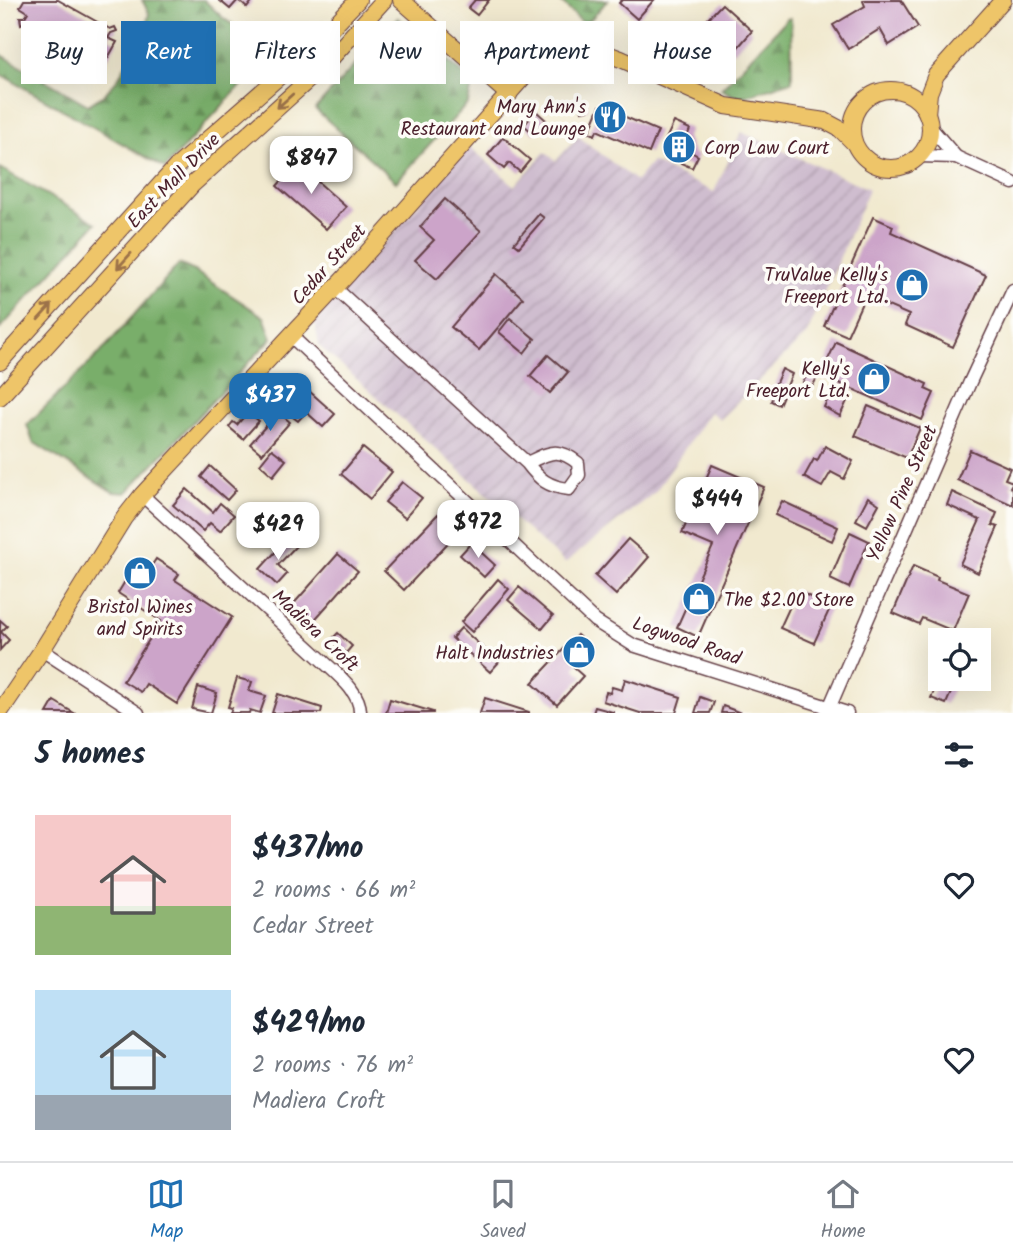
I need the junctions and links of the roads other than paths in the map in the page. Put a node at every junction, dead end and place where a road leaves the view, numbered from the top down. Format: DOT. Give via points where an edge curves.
graph roads {
  1 [pos="358,0"];
  2 [pos="384,0"];
  3 [pos="401,0"];
  4 [pos="1003,0"];
  5 [pos="936,75"];
  6 [pos="893,90"];
  7 [pos="509,95"];
  8 [pos="857,108"];
  9 [pos="825,121"];
  10 [pos="929,121"];
  11 [pos="854,143"];
  12 [pos="919,156"];
  13 [pos="956,157"];
  14 [pos="1013,183"];
  15 [pos="335,288"];
  16 [pos="1013,290"];
  17 [pos="291,336"];
  18 [pos="0,362"];
  19 [pos="0,397"];
  20 [pos="527,463"];
  21 [pos="142,495"];
  22 [pos="42,650"];
  23 [pos="827,710"];
  24 [pos="0,712"];
  25 [pos="138,713"];
  26 [pos="360,713"];
  27 [pos="847,713"];
  18 -- 1 [label="main road, East Mall Drive, one-way" via="176,167 314,46"];
  2 -- 19 [label="main road, East Mall Drive, one-way" via="326,64 193,184"];
  3 -- 7 [label="main road"];
  4 -- 5 [label="main road"];
  5 -- 6 [label="main road"];
  5 -- 10 [label="main road" via="929,93"];
  6 -- 8 [label="main road" via="879,91"];
  6 -- 10 [label="main road" via="919,102"];
  7 -- 9 [label="main road, Cedar Street" via="544,54 559,46 579,45 726,106"];
  7 -- 15 [label="main road, Cedar Street"];
  8 -- 9 [label="main road"];
  8 -- 11 [label="main road"];
  9 -- 11 [label="main road"];
  10 -- 12 [label="main road" via="928,143"];
  10 -- 13 [label="street"];
  11 -- 12 [label="main road" via="871,163 883,167 897,168"];
  12 -- 13 [label="street"];
  13 -- 14 [label="street"];
  15 -- 17 [label="main road, Cedar Street"];
  15 -- 20 [label="street"];
  16 -- 23 [label="street, Yellow Pine Street"];
  17 -- 21 [label="main road, Cedar Street"];
  17 -- 23 [label="street, Logwood Road" via="595,621 633,645"];
  21 -- 22 [label="main road, Cedar Street"];
  21 -- 26 [label="street, Madiera Croft" via="347,684"];
  22 -- 24 [label="main road, Cedar Street"];
  22 -- 25 [label="street"];
  23 -- 27 [label="street, Logwood Road"];
}
